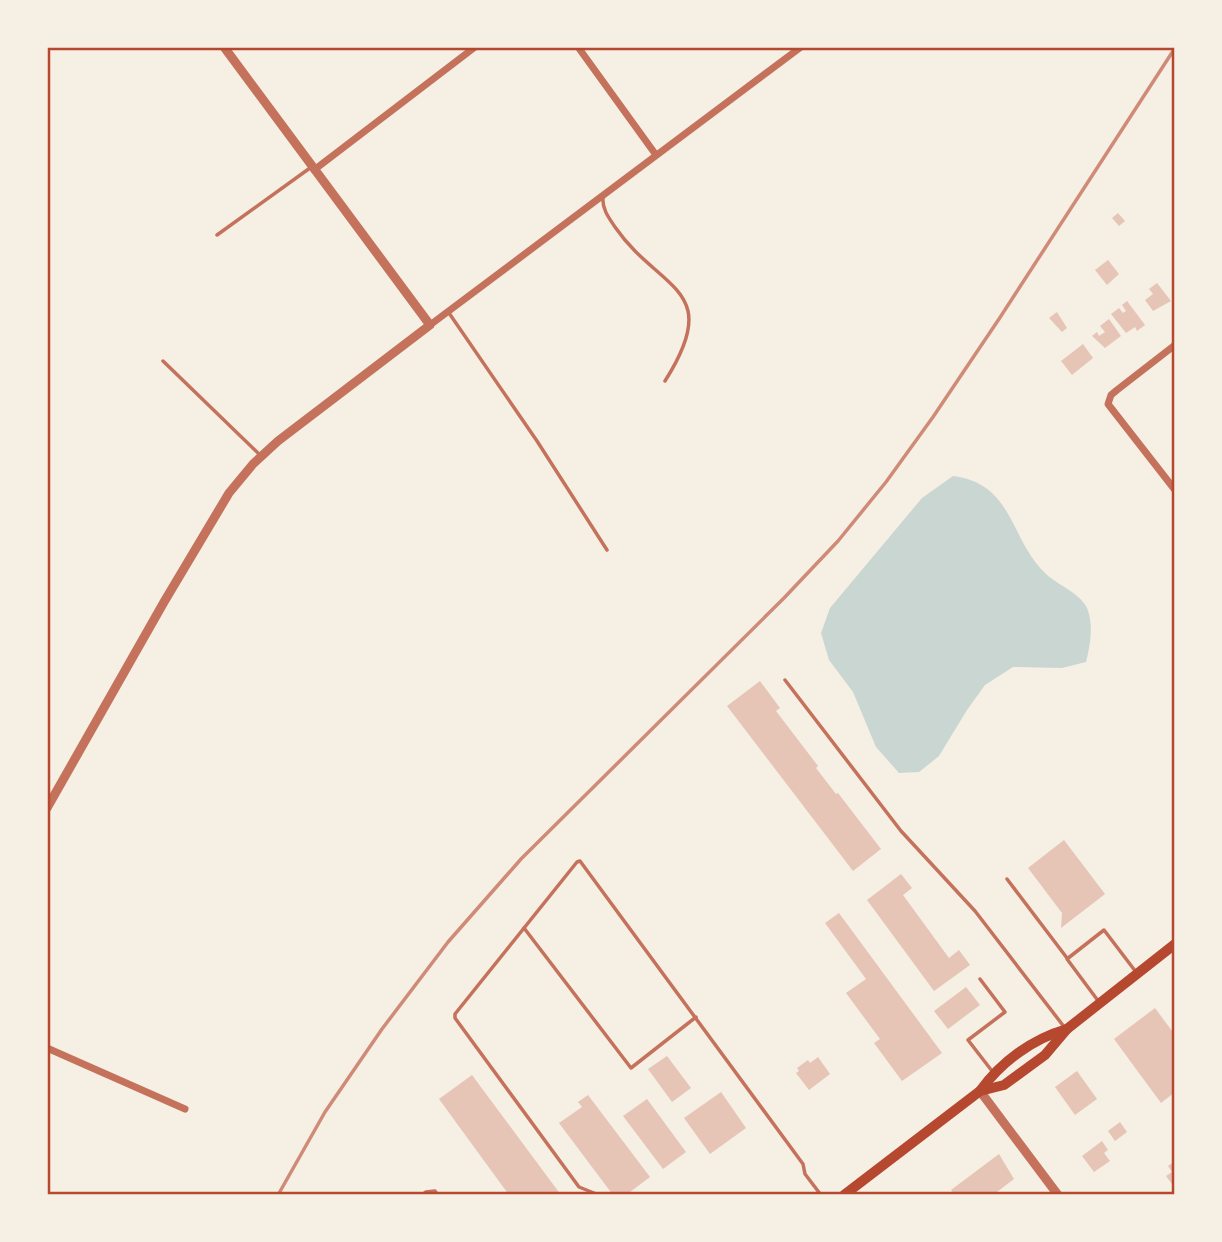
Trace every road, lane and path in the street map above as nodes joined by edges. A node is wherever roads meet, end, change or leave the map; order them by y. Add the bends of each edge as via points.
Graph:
1 (224, 47) edge
2 (475, 47) edge
3 (578, 47) edge
4 (801, 47) edge
5 (656, 155) junction
6 (313, 168) junction
7 (605, 193) junction
8 (217, 235) dead end
9 (448, 312) junction
10 (430, 325) junction
11 (1175, 345) edge
12 (163, 361) dead end
13 (664, 381) dead end
14 (261, 457) junction
15 (1175, 490) edge
16 (607, 550) dead end
17 (785, 680) dead end
18 (47, 808) edge
19 (1007, 878) dead end
20 (524, 928) junction
21 (1175, 944) edge
22 (1067, 958) junction
23 (1137, 974) junction
24 (981, 979) dead end
25 (1100, 1003) junction
26 (695, 1017) junction
27 (1067, 1030) junction
28 (47, 1048) edge
29 (993, 1073) junction
30 (980, 1091) junction
31 (185, 1109) dead end
32 (846, 1194) edge
33 (422, 1195) edge
34 (438, 1195) edge
35 (599, 1195) edge
36 (821, 1195) edge
37 (1058, 1195) edge

1 - 6 street
2 - 6 street
3 - 5 street
4 - 5 street
5 - 7 street
6 - 8 lane
6 - 10 street
7 - 9 street
7 - 13 lane via 604,209 622,238 664,276 687,306 687,339
9 - 10 street
9 - 16 lane
10 - 14 street
11 - 15 street via 1108,400
12 - 14 lane
14 - 18 street via 229,492
17 - 27 lane via 901,831 975,911
19 - 22 lane
20 - 26 lane via 631,1068
20 - 26 lane via 580,861
20 - 35 lane via 455,1018 579,1187
21 - 23 main road
22 - 23 lane via 1104,930
22 - 25 lane
23 - 25 main road
24 - 29 lane via 1005,1012 968,1040
25 - 27 main road
26 - 36 lane
27 - 29 main road via 1040,1038
27 - 30 main road via 1045,1055 1004,1085
28 - 31 street
29 - 30 main road
30 - 32 main road
30 - 37 street
33 - 34 lane via 435,1191

